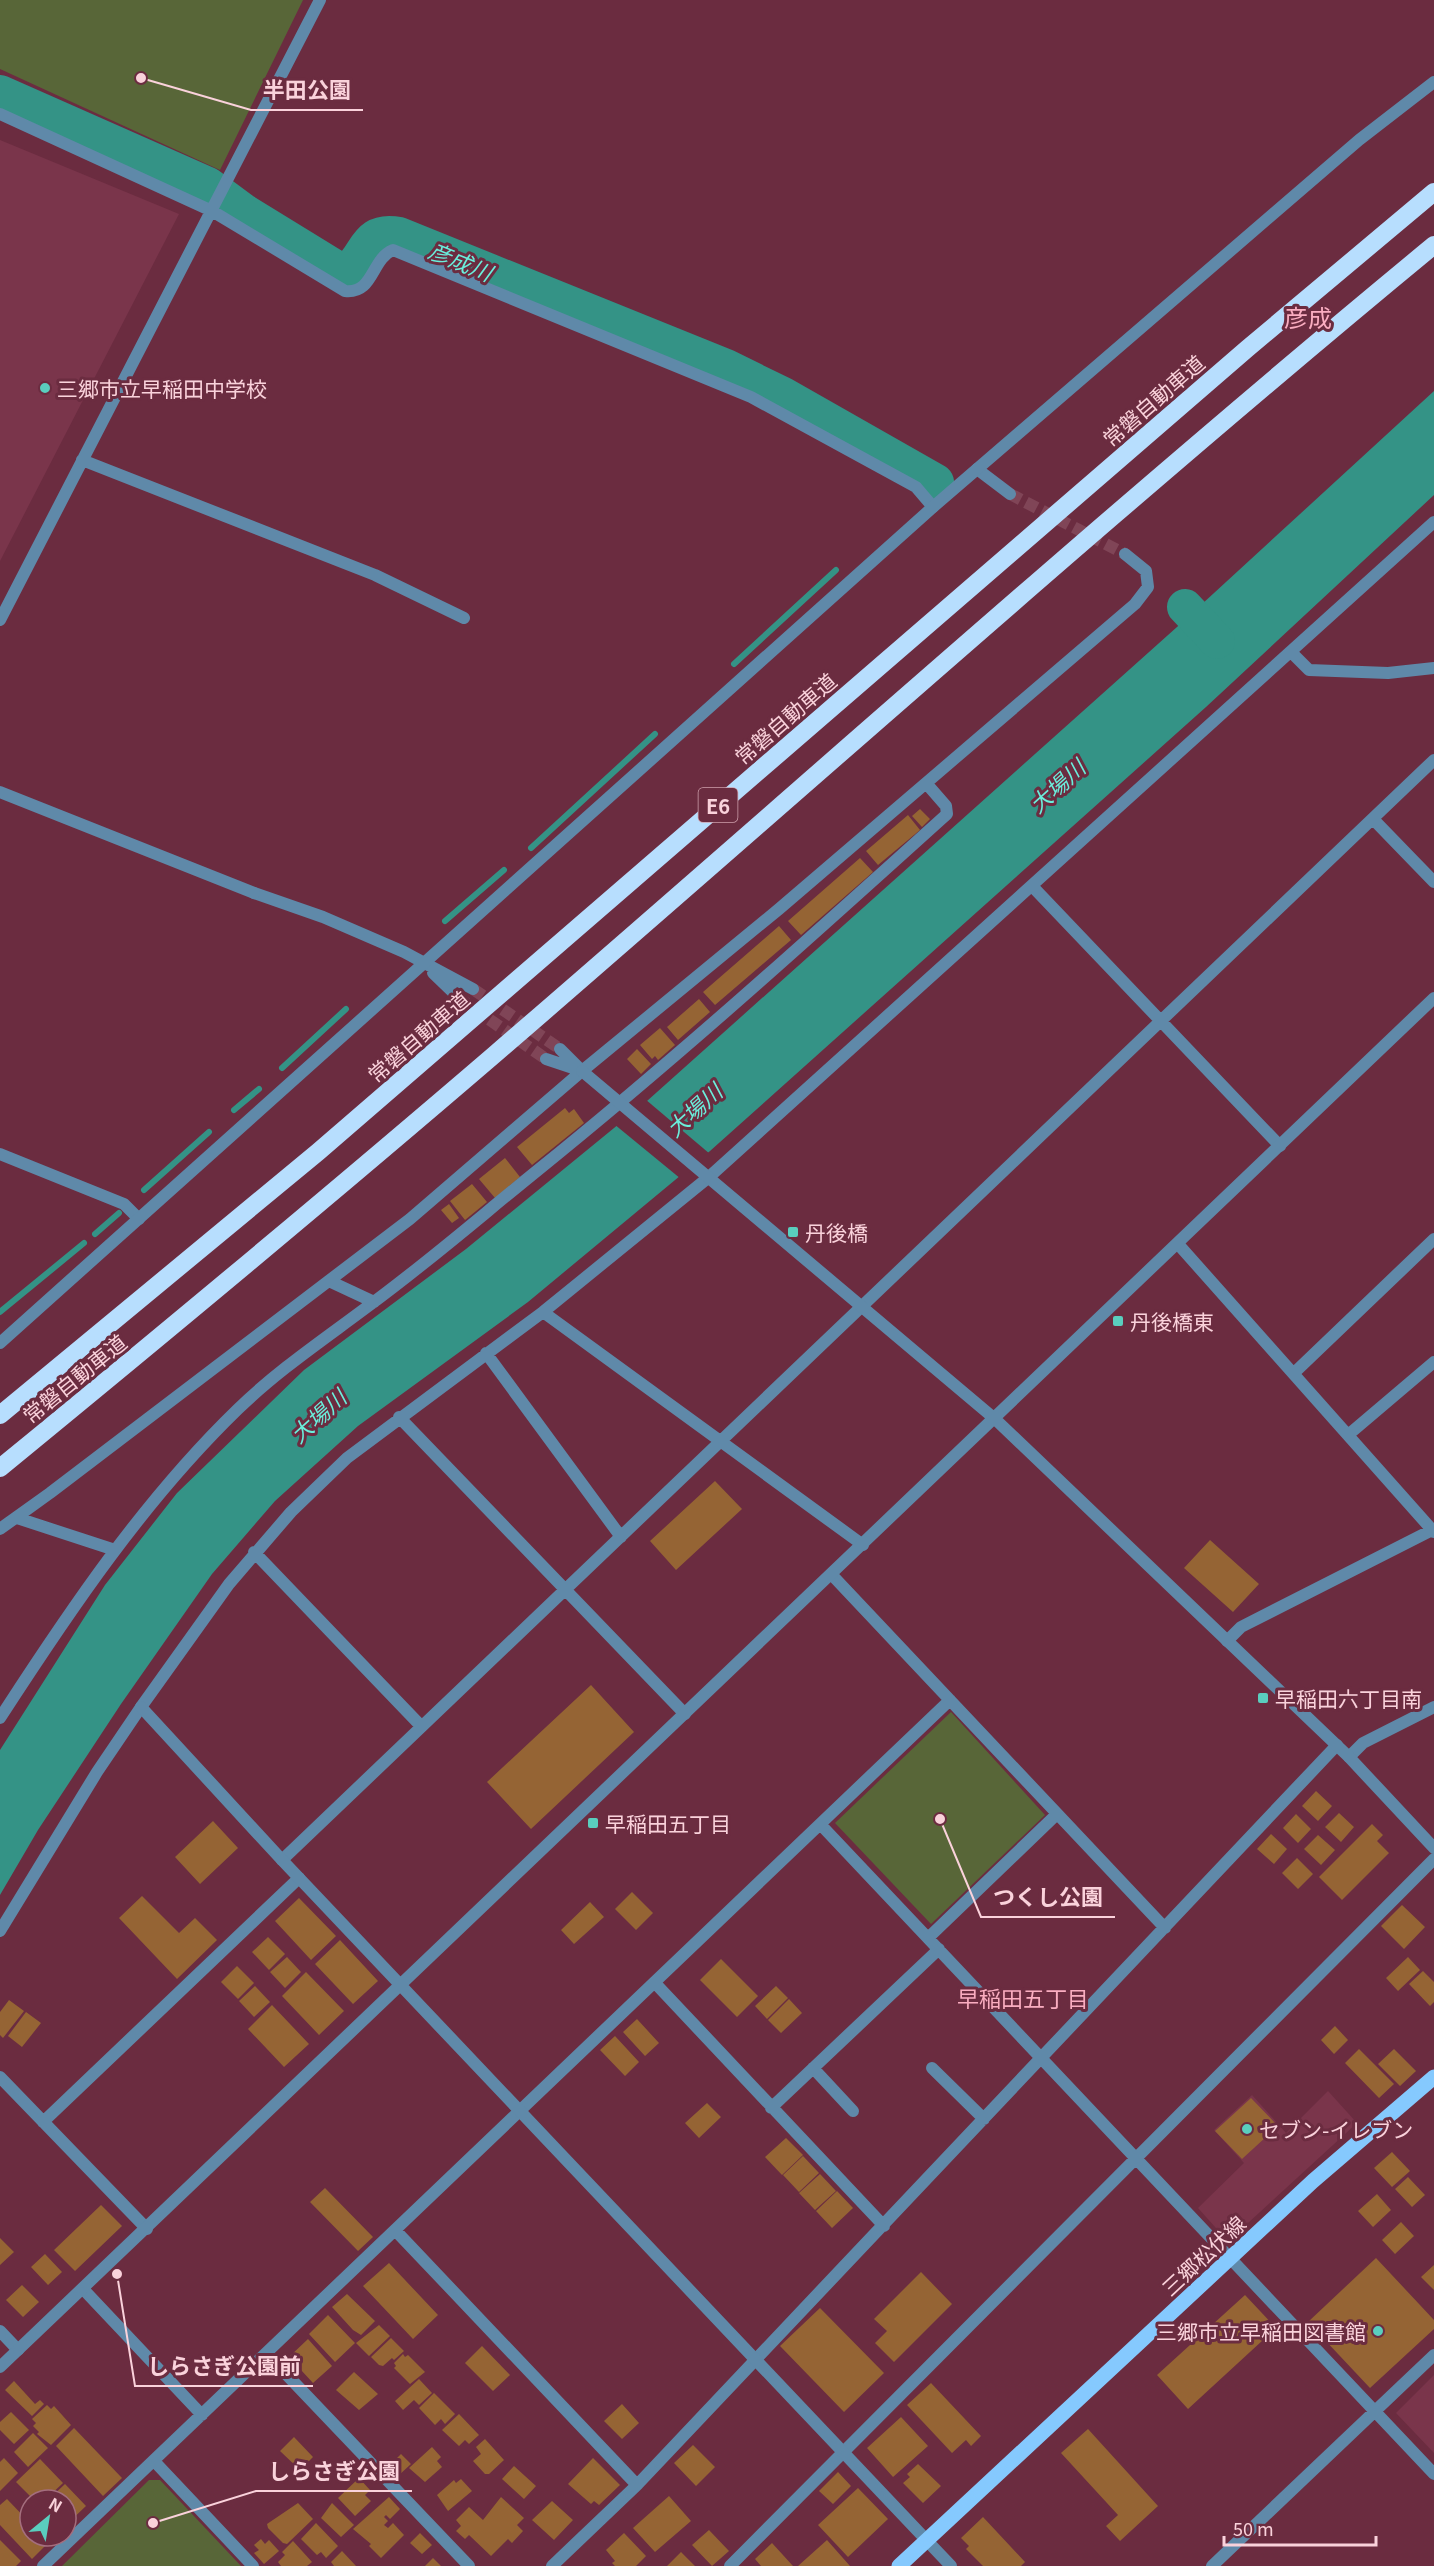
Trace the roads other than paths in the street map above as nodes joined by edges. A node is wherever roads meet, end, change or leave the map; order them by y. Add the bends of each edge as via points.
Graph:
1 (320, 0) edge
2 (1434, 82) edge
3 (0, 114) edge
4 (1434, 192) edge
5 (218, 199) junction
6 (1434, 245) edge
7 (82, 460) junction
8 (977, 469) junction
9 (1010, 494) tunnel mouth
10 (933, 507) junction
11 (1434, 522) edge
12 (1125, 554) tunnel mouth
13 (464, 618) dead end
14 (0, 620) edge
15 (1291, 652) junction
16 (1434, 668) edge
17 (1434, 760) edge
18 (926, 783) junction
19 (0, 792) edge
20 (1373, 819) junction
21 (1434, 882) edge
22 (1032, 886) junction
23 (424, 964) junction
24 (473, 989) tunnel mouth
25 (1434, 998) edge
26 (460, 999) tunnel mouth
27 (1161, 1021) junction
28 (560, 1048) tunnel mouth
29 (546, 1059) tunnel mouth
30 (582, 1071) junction
31 (622, 1105) junction
32 (1280, 1146) junction
33 (0, 1154) edge
34 (706, 1174) junction
35 (139, 1219) junction
36 (1434, 1239) edge
37 (1178, 1244) junction
38 (329, 1281) junction
39 (374, 1302) junction
40 (861, 1306) junction
41 (543, 1312) junction
42 (0, 1343) edge
43 (486, 1353) junction
44 (1434, 1362) edge
45 (1293, 1373) junction
46 (0, 1415) edge
47 (399, 1417) junction
48 (995, 1419) junction
49 (1348, 1436) junction
50 (721, 1441) junction
51 (0, 1468) edge
52 (17, 1518) junction
53 (0, 1529) edge
54 (1433, 1531) edge
55 (621, 1538) junction
56 (863, 1545) junction
57 (115, 1550) junction
58 (254, 1552) junction
59 (832, 1575) junction
60 (565, 1589) junction
61 (1227, 1641) junction
62 (950, 1700) junction
63 (141, 1707) junction
64 (1434, 1707) edge
65 (685, 1714) junction
66 (0, 1718) edge
67 (421, 1726) junction
68 (1337, 1745) junction
69 (1349, 1757) junction
70 (1057, 1814) junction
71 (821, 1824) junction
72 (1434, 1848) edge
73 (1434, 1859) edge
74 (282, 1860) junction
75 (299, 1878) junction
76 (1165, 1928) junction
77 (0, 1931) edge
78 (928, 1938) junction
79 (939, 1949) junction
80 (655, 1983) junction
81 (402, 1985) junction
82 (1042, 2058) junction
83 (813, 2068) junction
84 (933, 2068) dead end
85 (0, 2077) edge
86 (1434, 2077) edge
87 (771, 2108) junction
88 (520, 2110) junction
89 (853, 2110) dead end
90 (984, 2119) junction
91 (43, 2122) junction
92 (1136, 2158) junction
93 (884, 2226) junction
94 (147, 2229) junction
95 (395, 2230) junction
96 (1230, 2258) junction
97 (83, 2289) junction
98 (0, 2331) edge
99 (18, 2350) junction
100 (266, 2353) junction
101 (1434, 2355) edge
102 (755, 2359) junction
103 (0, 2367) edge
104 (1375, 2412) junction
105 (202, 2415) junction
106 (842, 2454) junction
107 (154, 2461) junction
108 (1434, 2474) edge
109 (637, 2485) junction
110 (927, 2540) junction
111 (44, 2566) edge
112 (253, 2566) edge
113 (469, 2566) edge
114 (552, 2566) edge
115 (730, 2566) edge
116 (899, 2566) edge
117 (951, 2566) edge
118 (1212, 2566) edge

1 - 5 street
2 - 8 street via 1359,140
3 - 5 street
4 - 46 highway, 常磐自動車道 / E6 via 318,1152
5 - 7 street
5 - 10 street via 345,291 363,288 393,250 751,397 916,487
6 - 51 highway, 常磐自動車道 / E6 via 953,655 493,1056 183,1319
7 - 13 street via 375,575
7 - 14 street
8 - 9 street
8 - 10 street
10 - 23 street
11 - 15 street
12 - 18 street via 1146,571 1148,587 1135,603
15 - 16 street via 1309,670 1388,673
15 - 22 street
17 - 20 street
18 - 30 street
18 - 31 street via 946,806 947,814
19 - 23 street via 323,917
20 - 21 street
20 - 27 street
22 - 27 street
22 - 34 street
23 - 24 street
23 - 26 street
23 - 35 street
25 - 32 street
27 - 32 street
27 - 40 street
28 - 30 street
29 - 30 street
30 - 31 street
30 - 38 street via 410,1219
31 - 34 street
31 - 39 street
32 - 37 street
33 - 35 street via 124,1204
34 - 40 street
34 - 41 street
35 - 42 street
36 - 45 street
37 - 45 street
37 - 48 street
38 - 39 street
38 - 52 street
39 - 57 street via 318,1341 238,1409
40 - 48 street
40 - 50 street
41 - 43 street
41 - 50 street
43 - 47 street
43 - 55 street
44 - 49 street
45 - 49 street
47 - 58 street via 347,1458
47 - 60 street
48 - 56 street
48 - 61 street
49 - 54 street
50 - 55 street
50 - 56 street
52 - 53 street
52 - 57 street
54 - 61 street via 1241,1627
55 - 60 street
56 - 59 street
57 - 66 street
58 - 63 street
58 - 67 street
59 - 62 street
59 - 65 street
60 - 65 street
60 - 67 street
61 - 68 street
62 - 70 street
62 - 71 street
63 - 74 street
63 - 77 street
64 - 69 street via 1363,1743
65 - 81 street
67 - 74 street
68 - 69 street
68 - 76 street
69 - 72 street
70 - 76 street
70 - 78 street
71 - 78 street
71 - 80 street
73 - 92 street
74 - 75 street
75 - 81 street
75 - 91 street
76 - 82 street
78 - 79 street
79 - 82 street
79 - 83 street
80 - 87 street
80 - 88 street
81 - 88 street
81 - 94 street
82 - 90 street
82 - 92 street
83 - 87 street
83 - 89 street
84 - 90 street
85 - 91 street
86 - 96 main road, 三郷松伏線 via 1321,2173
87 - 93 street
88 - 95 street
88 - 102 street
90 - 93 street
91 - 94 street
92 - 96 street
92 - 106 street
93 - 102 street
94 - 97 street
95 - 100 street
95 - 109 street
96 - 104 street
96 - 110 main road, 三郷松伏線
97 - 99 street
97 - 105 street
98 - 99 street
99 - 103 street
100 - 105 street
100 - 113 street
101 - 104 street
102 - 106 street
102 - 109 street
104 - 108 street
104 - 118 street
105 - 107 street
106 - 110 street
106 - 115 street
107 - 111 street
107 - 112 street
109 - 114 street
110 - 116 main road, 三郷松伏線
110 - 117 street

